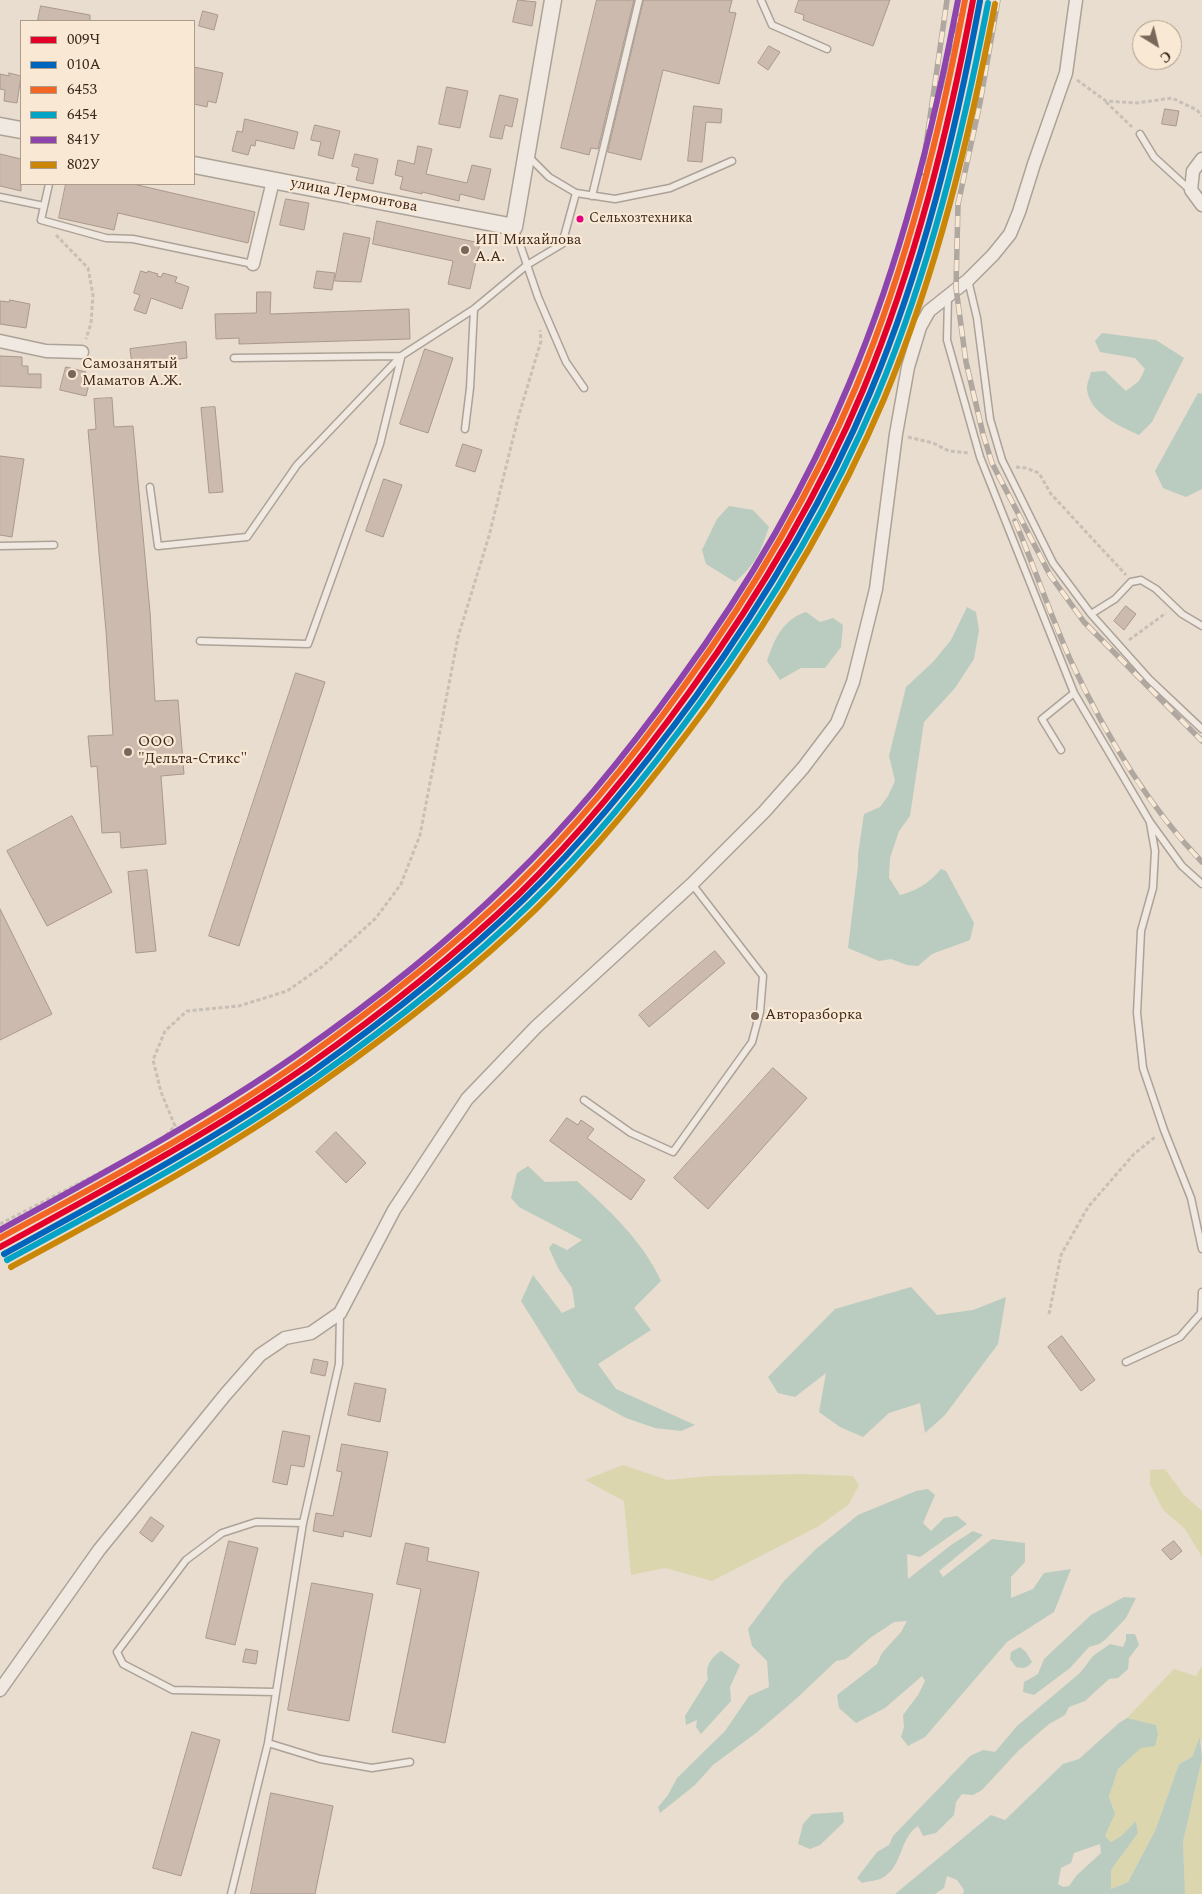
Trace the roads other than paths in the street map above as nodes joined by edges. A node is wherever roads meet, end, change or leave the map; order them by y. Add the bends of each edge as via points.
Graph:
1 (553, 0) edge
2 (639, 0) edge
3 (761, 0) edge
4 (1076, 0) edge
5 (826, 49) dead end
6 (0, 126) edge
7 (20, 130) edge
8 (1140, 134) road end
9 (526, 154) junction
10 (1202, 160) edge
11 (732, 161) dead end
12 (195, 165) edge
13 (273, 181) junction
14 (48, 185) edge
15 (1191, 190) junction
16 (576, 194) junction
17 (592, 196) junction
18 (0, 197) edge
19 (1202, 205) edge
20 (44, 206) junction
21 (514, 227) junction
22 (253, 264) joint
23 (527, 265) junction
24 (968, 280) junction
25 (948, 295) junction
26 (474, 309) junction
27 (0, 340) edge
28 (82, 352) road end
29 (402, 356) junction
30 (234, 358) dead end
31 (584, 388) dead end
32 (465, 429) dead end
33 (150, 487) dead end
34 (54, 545) dead end
35 (0, 546) edge
36 (1091, 614) junction
37 (1202, 626) edge
38 (200, 641) dead end
39 (1074, 693) junction
40 (1202, 729) edge
41 (1061, 750) dead end
42 (1150, 822) junction
43 (692, 884) junction
44 (1202, 884) edge
45 (584, 1100) dead end
46 (1202, 1249) edge
47 (1202, 1292) edge
48 (340, 1314) junction
49 (1126, 1362) dead end
50 (303, 1522) junction
51 (0, 1690) edge
52 (275, 1692) junction
53 (268, 1743) junction
54 (410, 1762) dead end
55 (231, 1894) edge

1 - 9 street
2 - 17 lane
3 - 5 lane via 772,25
4 - 24 street via 1066,72 1019,212 1010,234
6 - 7 street
8 - 15 lane via 1154,157
9 - 16 lane via 549,177
9 - 21 street
10 - 15 street via 1193,171
11 - 17 lane via 670,188 615,199
12 - 13 street, улица Лермонтова
13 - 21 street, улица Лермонтова
13 - 22 street
14 - 20 lane
15 - 19 street
16 - 17 lane
16 - 23 lane via 562,244
18 - 20 lane
20 - 22 lane via 41,220 106,238 133,239
21 - 23 lane
23 - 26 lane
23 - 31 lane via 566,362
24 - 25 street
24 - 36 lane via 990,419 1002,460 1053,563
25 - 39 lane via 947,340 980,457
25 - 43 street via 929,311 920,327 908,367 876,589 853,682 837,723 764,812
26 - 29 lane
26 - 32 lane
27 - 28 street via 46,351
29 - 30 lane
29 - 33 lane via 297,465 247,537 158,546
29 - 38 lane via 380,444 308,644
34 - 35 lane
36 - 37 lane via 1115,599 1131,582 1140,580
36 - 40 lane via 1149,679
39 - 41 lane via 1042,719
39 - 42 lane
42 - 44 lane via 1182,866
42 - 46 lane via 1155,851 1153,888 1141,931 1136,1013 1143,1068 1191,1198
43 - 45 lane via 763,976 760,1012 752,1042 673,1152 631,1133
43 - 48 street via 536,1027 467,1099 394,1210
47 - 49 lane via 1201,1313 1180,1337
48 - 50 lane via 339,1364
48 - 51 street via 311,1333 285,1338 260,1355 99,1550
50 - 52 lane
50 - 52 lane via 256,1522 222,1532 186,1560 117,1652 122,1664 173,1690
52 - 53 lane
53 - 54 lane via 320,1759 372,1768
53 - 55 lane

